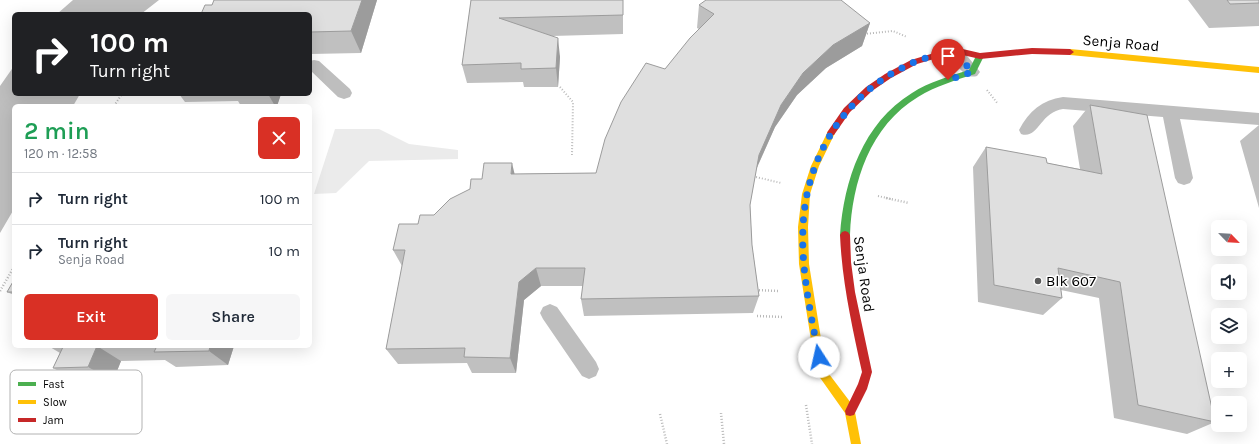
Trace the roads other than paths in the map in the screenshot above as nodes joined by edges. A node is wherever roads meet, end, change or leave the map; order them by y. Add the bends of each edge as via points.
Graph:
1 (954, 50) junction
2 (980, 56) junction
3 (314, 65) dead end
4 (1259, 70) edge
5 (972, 72) junction
6 (344, 92) dead end
7 (1170, 111) junction
8 (1259, 119) edge
9 (1027, 130) dead end
10 (1184, 178) dead end
11 (550, 313) dead end
12 (589, 369) dead end
13 (850, 411) junction
14 (856, 444) edge

1 - 2 street, Senja Road
1 - 5 lane
1 - 13 street, Senja Road via 901,68 869,89 847,110 821,152 806,194 802,227 804,264 821,372
2 - 4 street, Senja Road via 1032,50 1072,52
2 - 5 street
3 - 6 lane
5 - 13 street, Senja Road via 930,88 903,105 874,137 853,175 845,215 845,255 867,373
7 - 8 lane
7 - 9 lane via 1056,104 1032,120
7 - 10 lane
11 - 12 lane
13 - 14 street, Senja Road

